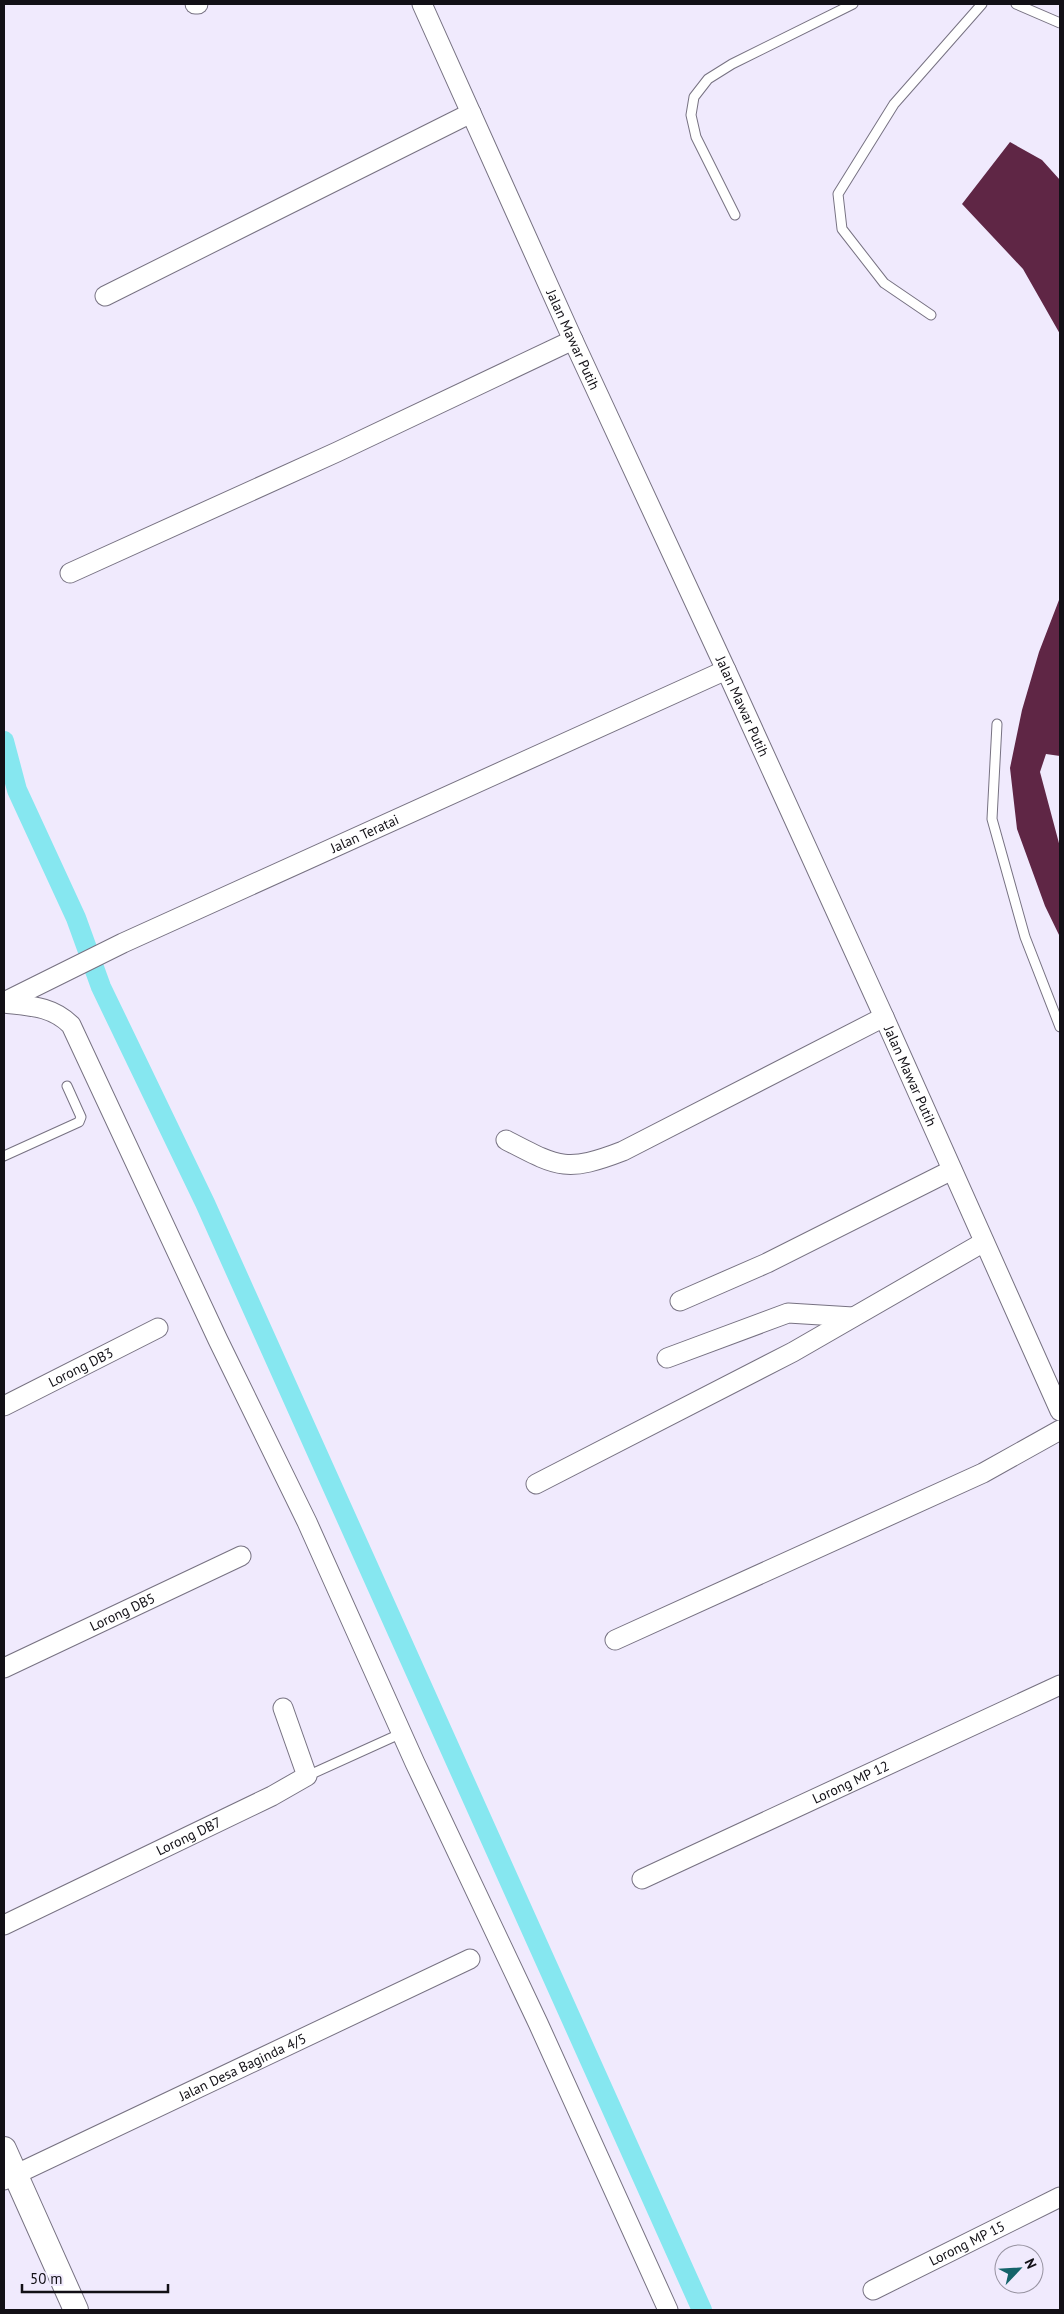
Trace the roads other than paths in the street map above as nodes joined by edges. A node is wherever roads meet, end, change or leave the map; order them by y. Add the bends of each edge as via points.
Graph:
1 (422, 4) edge
2 (853, 4) edge
3 (982, 4) edge
4 (1016, 4) edge
5 (1060, 23) edge
6 (471, 113) junction
7 (735, 215) dead end
8 (105, 296) dead end
9 (931, 315) dead end
10 (573, 340) junction
11 (70, 573) dead end
12 (726, 670) junction
13 (997, 724) dead end
14 (4, 1003) edge
15 (884, 1017) junction
16 (1060, 1026) edge
17 (66, 1086) dead end
18 (506, 1140) dead end
19 (4, 1156) edge
20 (952, 1170) junction
21 (984, 1242) junction
22 (680, 1301) dead end
23 (853, 1317) junction
24 (158, 1328) dead end
25 (667, 1358) dead end
26 (4, 1406) edge
27 (1060, 1411) edge
28 (1060, 1430) edge
29 (536, 1484) dead end
30 (242, 1556) dead end
31 (615, 1640) dead end
32 (4, 1668) edge
33 (1060, 1685) edge
34 (283, 1708) dead end
35 (402, 1733) junction
36 (308, 1776) junction
37 (642, 1879) dead end
38 (4, 1925) edge
39 (470, 1959) dead end
40 (4, 2149) edge
41 (9, 2177) edge
42 (1060, 2197) edge
43 (873, 2290) dead end
44 (76, 2310) edge
45 (668, 2310) edge

1 - 6 street, Jalan Mawar Putih
2 - 7 lane via 732,64 708,79 694,97 691,115 696,137
3 - 9 lane via 894,104 838,194 842,229 884,283
4 - 5 lane
6 - 8 street
6 - 10 street, Jalan Mawar Putih
10 - 11 street
10 - 12 street, Jalan Mawar Putih
12 - 14 street, Jalan Teratai via 123,942
12 - 15 street, Jalan Mawar Putih
13 - 16 lane via 992,819 1025,937
14 - 35 street via 60,1014 71,1025
15 - 18 street via 623,1152 602,1159 579,1165 562,1165 544,1160
15 - 20 street, Jalan Mawar Putih
17 - 19 lane via 80,1117 79,1122
20 - 21 street, Jalan Mawar Putih
20 - 22 street via 767,1263
21 - 23 street
21 - 27 street, Jalan Mawar Putih
23 - 25 street via 788,1313
23 - 29 street via 793,1352
24 - 26 street, Lorong DB3
28 - 31 street via 983,1473
30 - 32 street, Lorong DB5
33 - 37 street, Lorong MP 12
34 - 36 street
35 - 36 lane
35 - 45 street
36 - 38 street, Lorong DB7
39 - 41 street, Jalan Desa Baginda 4/5
40 - 41 street
41 - 44 street
42 - 43 street, Lorong MP 15

